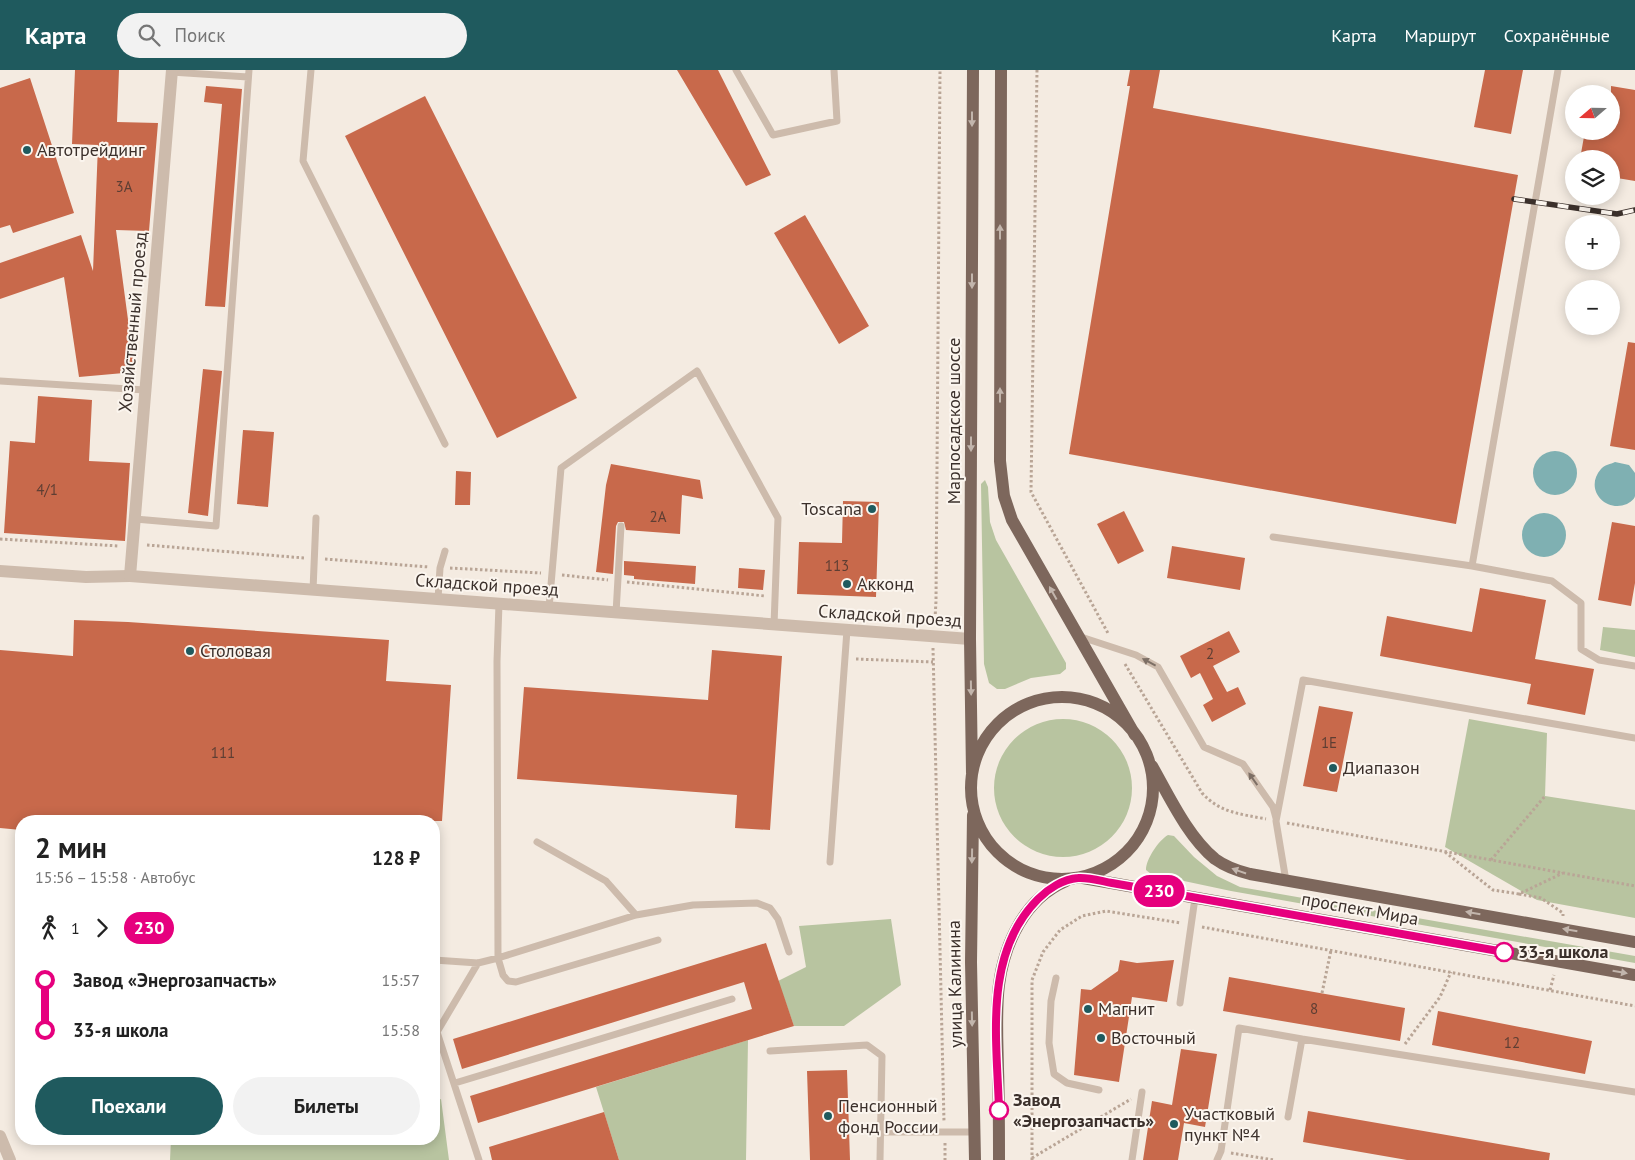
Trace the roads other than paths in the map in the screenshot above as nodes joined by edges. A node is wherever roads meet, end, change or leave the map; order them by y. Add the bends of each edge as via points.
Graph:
1 (311, 70) edge
2 (736, 70) edge
3 (834, 70) edge
4 (973, 70) edge
5 (1001, 70) edge
6 (1558, 70) edge
7 (172, 71) edge
8 (249, 74) edge
9 (0, 381) edge
10 (145, 390) junction
11 (445, 444) dead end
12 (316, 518) dead end
13 (134, 520) junction
14 (621, 526) dead end
15 (1272, 537) dead end
16 (445, 550) dead end
17 (1472, 566) junction
18 (0, 571) edge
19 (130, 576) junction
20 (313, 590) junction
21 (438, 599) junction
22 (499, 604) junction
23 (550, 608) junction
24 (616, 613) junction
25 (774, 625) junction
26 (846, 630) junction
27 (1076, 635) junction
28 (970, 640) junction
29 (1635, 666) edge
30 (1135, 735) junction
31 (1635, 738) edge
32 (1147, 758) junction
33 (972, 773) junction
34 (973, 807) junction
35 (1276, 821) junction
36 (537, 842) dead end
37 (830, 862) dead end
38 (1075, 878) junction
39 (1286, 880) junction
40 (1195, 898) junction
41 (636, 915) junction
42 (658, 940) dead end
43 (1635, 942) edge
44 (789, 952) dead end
45 (498, 958) junction
46 (440, 960) edge
47 (478, 963) junction
48 (1635, 975) edge
49 (1056, 978) dead end
50 (732, 999) dead end
51 (1180, 1003) dead end
52 (440, 1025) edge
53 (1302, 1040) junction
54 (440, 1043) edge
55 (770, 1051) dead end
56 (455, 1084) junction
57 (1099, 1090) dead end
58 (1142, 1092) road end
59 (1635, 1092) edge
60 (1288, 1117) dead end
61 (880, 1132) junction
62 (975, 1132) junction
63 (0, 1136) edge
64 (10, 1160) edge
65 (479, 1160) edge
66 (880, 1160) edge
67 (975, 1160) edge
68 (999, 1160) edge
69 (1132, 1160) edge
70 (1217, 1160) edge

1 - 11 lane via 303,161
2 - 3 lane via 773,135 837,121
4 -> 28 main road, Марпосадское шоссе
27 -> 5 main road via 1012,520 1004,496 1000,461
6 - 17 lane
7 - 8 lane
7 - 10 street, Хозяйственный проезд
8 - 13 lane via 216,526
9 - 10 lane
10 - 13 street, Хозяйственный проезд
12 - 20 lane
13 - 19 street, Хозяйственный проезд
14 - 24 lane
15 - 17 lane
16 - 21 lane
17 - 29 lane via 1552,581 1581,603 1581,649 1598,660
18 - 19 street, Складской проезд via 86,577
19 - 20 street, Складской проезд
20 - 21 street, Складской проезд
21 - 22 street, Складской проезд
22 - 23 street, Складской проезд
22 - 45 lane
23 - 24 street, Складской проезд
23 - 25 lane via 561,468 697,371 778,518
24 - 25 street, Складской проезд
25 - 26 street, Складской проезд
26 - 28 street, Складской проезд
26 - 37 lane
27 - 30 main road
35 -> 27 lane via 1273,807 1243,764 1204,747 1158,667 1136,655
28 -> 33 main road, Марпосадское шоссе
30 - 32 main road
30 - 33 main road via 1119,718 1099,706 1064,697 1041,700 1019,708 999,722 979,750
31 - 35 lane via 1303,680
32 - 38 main road via 1152,796 1141,833 1115,862
39 -> 32 main road, проспект Мира via 1235,870 1216,859 1196,838
33 - 34 main road, улица Калинина
34 - 38 main road via 986,837 1006,860 1042,878
34 -> 62 main road, улица Калинина via 971,962
35 - 39 lane
36 - 41 lane via 606,881
38 - 40 main road, проспект Мира
38 - 68 main road via 1058,884 1041,896 1024,916 1005,954 997,1016
43 -> 39 main road, проспект Мира
40 -> 48 main road, проспект Мира
40 - 51 lane
41 - 44 lane via 693,905 757,902 770,908 778,919
41 - 45 lane
42 - 45 lane via 516,982 508,981 503,975
45 - 47 lane
46 - 47 lane
47 - 52 lane
49 - 57 lane via 1051,1001 1049,1043 1054,1074 1067,1084
50 - 56 lane
53 - 59 lane
53 - 60 lane
53 - 70 lane via 1240,1028
54 - 56 lane
55 - 61 lane via 867,1046 882,1056
56 - 65 lane
58 - 69 lane
61 - 62 lane
61 - 66 lane
62 - 67 main road, улица Калинина
63 - 64 street

